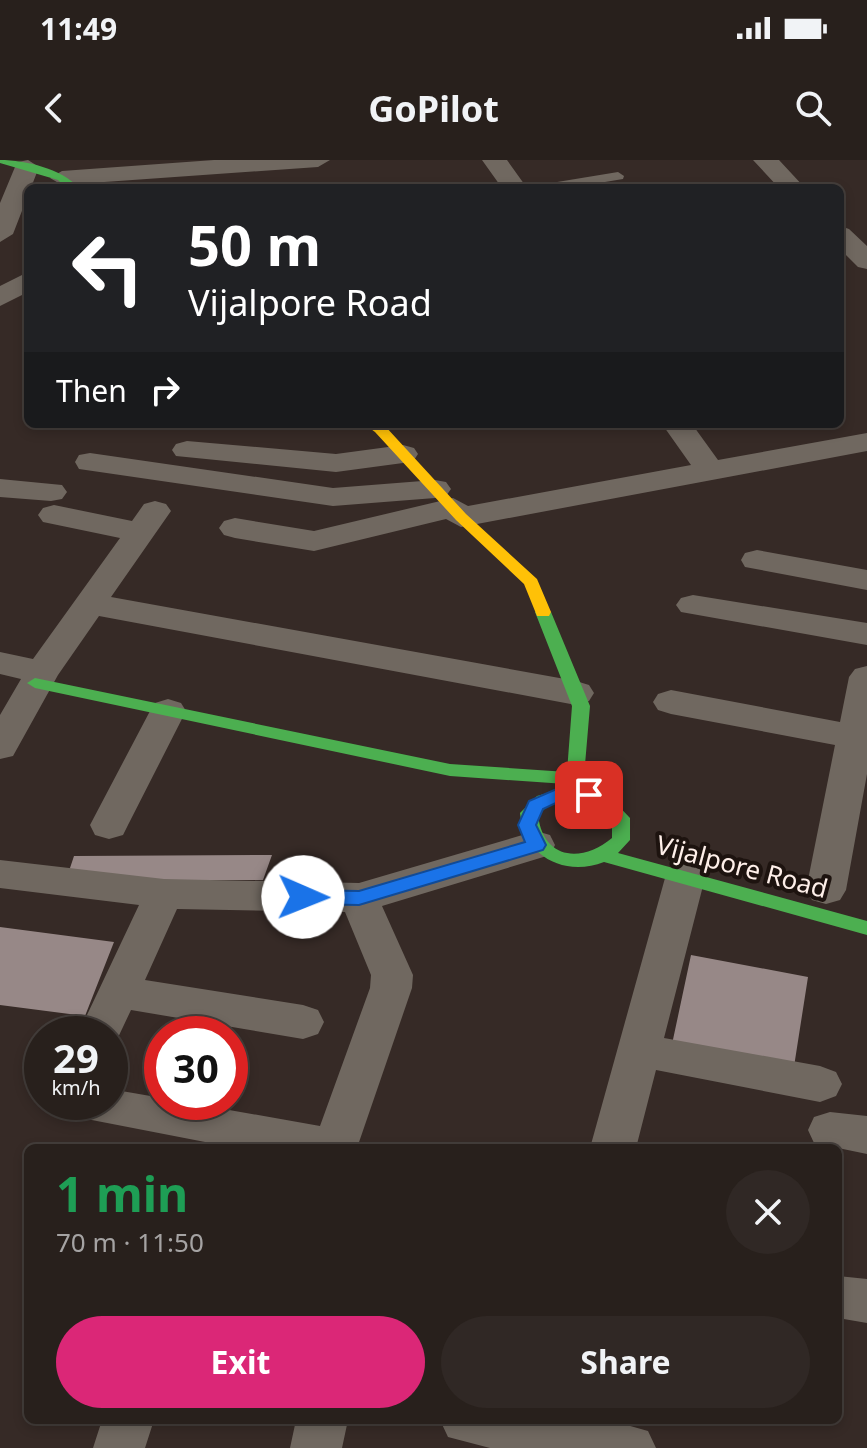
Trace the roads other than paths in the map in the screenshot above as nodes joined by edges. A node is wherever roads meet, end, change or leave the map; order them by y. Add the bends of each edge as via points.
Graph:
1 (318, 160) edge
2 (494, 160) edge
3 (765, 160) edge
4 (15, 164) edge
5 (79, 176) edge
6 (618, 176) dead end
7 (512, 184) edge
8 (569, 184) edge
9 (786, 184) edge
10 (0, 234) edge
11 (844, 238) edge
12 (867, 261) edge
13 (24, 266) edge
14 (0, 267) edge
15 (24, 283) edge
16 (0, 298) edge
17 (375, 428) edge
18 (680, 428) edge
19 (867, 442) edge
20 (187, 450) dead end
21 (403, 454) junction
22 (90, 462) dead end
23 (709, 469) junction
24 (0, 488) edge
25 (449, 505) junction
26 (235, 528) dead end
27 (757, 560) dead end
28 (867, 580) edge
29 (90, 604) junction
30 (693, 605) dead end
31 (867, 634) edge
32 (0, 663) edge
33 (38, 677) junction
34 (867, 677) edge
35 (576, 693) junction
36 (671, 702) dead end
37 (168, 711) junction
38 (0, 747) edge
39 (857, 762) edge
40 (575, 786) junction
41 (109, 825) dead end
42 (536, 845) junction
43 (603, 855) junction
44 (0, 874) edge
45 (685, 878) junction
46 (825, 890) dead end
47 (164, 894) junction
48 (359, 898) junction
49 (867, 928) edge
50 (118, 992) junction
51 (107, 1016) edge
52 (303, 1022) dead end
53 (639, 1050) junction
54 (820, 1084) dead end
55 (128, 1110) edge
56 (317, 1144) edge
57 (335, 1144) edge
58 (614, 1144) edge
59 (842, 1298) edge
60 (867, 1301) edge
61 (127, 1424) edge
62 (321, 1424) edge
63 (513, 1424) edge
64 (536, 1426) edge
65 (119, 1448) edge
66 (316, 1448) edge
67 (630, 1448) edge

1 - 5 street
2 - 7 street
3 - 9 street
4 - 5 main road
4 - 10 street
6 - 8 lane
11 - 12 street
13 - 14 street
15 - 16 street
17 - 21 main road
18 - 23 street
19 - 23 street
20 - 21 street via 336,463
21 - 25 main road
22 - 25 street via 318,495
23 - 25 street
24 - 29 street via 148,522
25 - 26 street via 314,541
25 - 35 main road via 531,582
27 - 28 street
29 - 33 street
29 - 35 street
30 - 31 street
32 - 33 street
33 - 37 main road
33 - 38 street
34 - 39 street
35 - 40 main road via 581,706
36 - 39 street
37 - 40 main road via 450,770
37 - 41 street
39 - 46 street
40 - 42 main road via 546,798 529,814 529,836
40 - 43 main road, Vijalpore Road via 603,800 621,818 628,841
42 - 43 main road, Vijalpore Road via 575,861
42 - 48 street
43 - 45 main road, Vijalpore Road
44 - 47 street
45 - 49 main road, Vijalpore Road
45 - 53 street
47 - 48 street
47 - 50 street
48 - 57 street via 392,975 391,988
50 - 51 street
50 - 52 street
53 - 54 street
53 - 58 street
55 - 56 street
59 - 60 street
61 - 65 street
62 - 66 street
63 - 64 street
64 - 67 street

